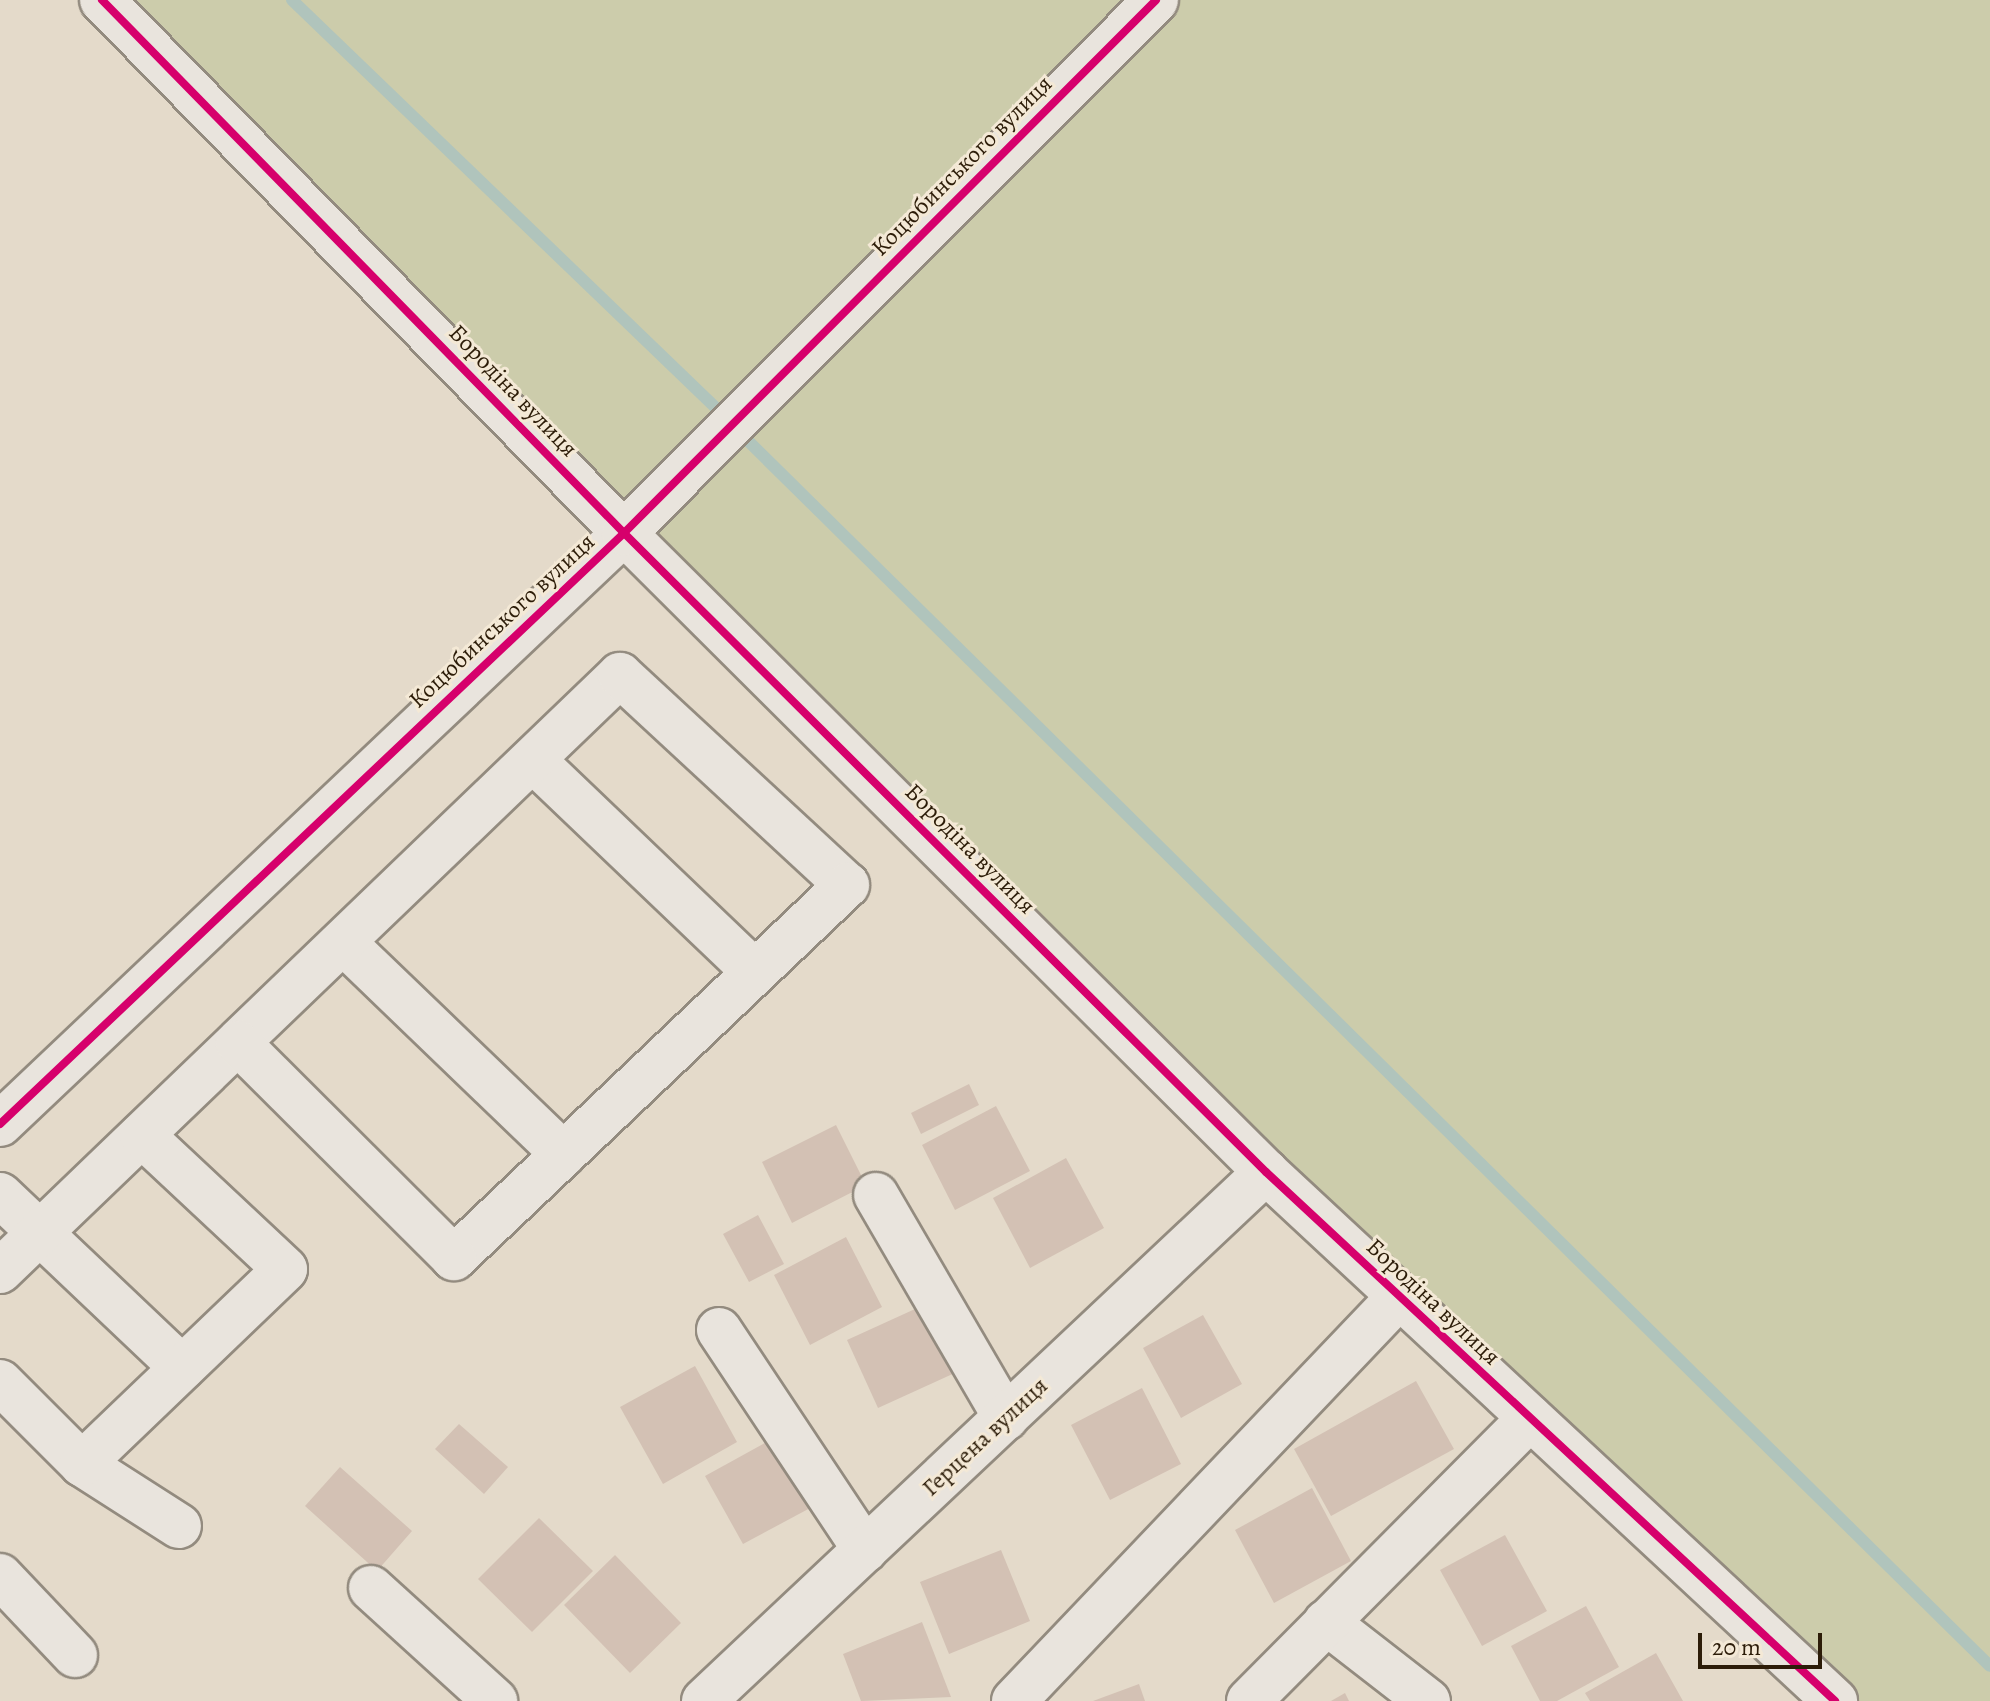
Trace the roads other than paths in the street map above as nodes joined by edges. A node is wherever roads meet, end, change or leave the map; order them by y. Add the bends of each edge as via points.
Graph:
1 (102, 0) edge
2 (1156, 0) edge
3 (624, 533) junction
4 (533, 760) junction
5 (343, 942) junction
6 (755, 972) junction
7 (238, 1043) junction
8 (0, 1124) edge
9 (142, 1135) junction
10 (563, 1154) junction
11 (1266, 1172) junction
12 (0, 1195) edge
13 (876, 1195) dead end
14 (41, 1232) junction
15 (0, 1271) edge
16 (1397, 1299) junction
17 (719, 1330) dead end
18 (182, 1368) junction
19 (0, 1382) edge
20 (1006, 1418) junction
21 (1530, 1418) junction
22 (82, 1464) junction
23 (179, 1526) dead end
24 (865, 1550) junction
25 (0, 1576) edge
26 (371, 1588) dead end
27 (1326, 1622) junction
28 (75, 1655) dead end
29 (495, 1701) edge
30 (704, 1701) edge
31 (1014, 1701) edge
32 (1249, 1701) edge
33 (1428, 1701) edge
34 (1835, 1701) edge

1 - 3 street, Бородіна вулиця
2 - 3 street, Коцюбинського вулиця
3 - 8 street, Коцюбинського вулиця
3 - 11 street, Бородіна вулиця
4 - 5 street
4 - 6 street
4 - 6 street via 620,675 847,885
5 - 7 street
5 - 10 street
6 - 10 street
7 - 9 street
7 - 10 street via 454,1258
9 - 14 street
9 - 18 street via 285,1269
11 - 16 street, Бородіна вулиця
11 - 20 street, Герцена вулиця
12 - 14 street
13 - 20 street
14 - 15 street
14 - 18 street
16 - 21 street, Бородіна вулиця
16 - 31 street
17 - 24 street
18 - 22 street
19 - 22 street
20 - 24 street, Герцена вулиця
21 - 27 street
21 - 34 street, Бородіна вулиця
22 - 23 street
24 - 30 street, Герцена вулиця
25 - 28 street
26 - 29 street
27 - 32 street
27 - 33 street

